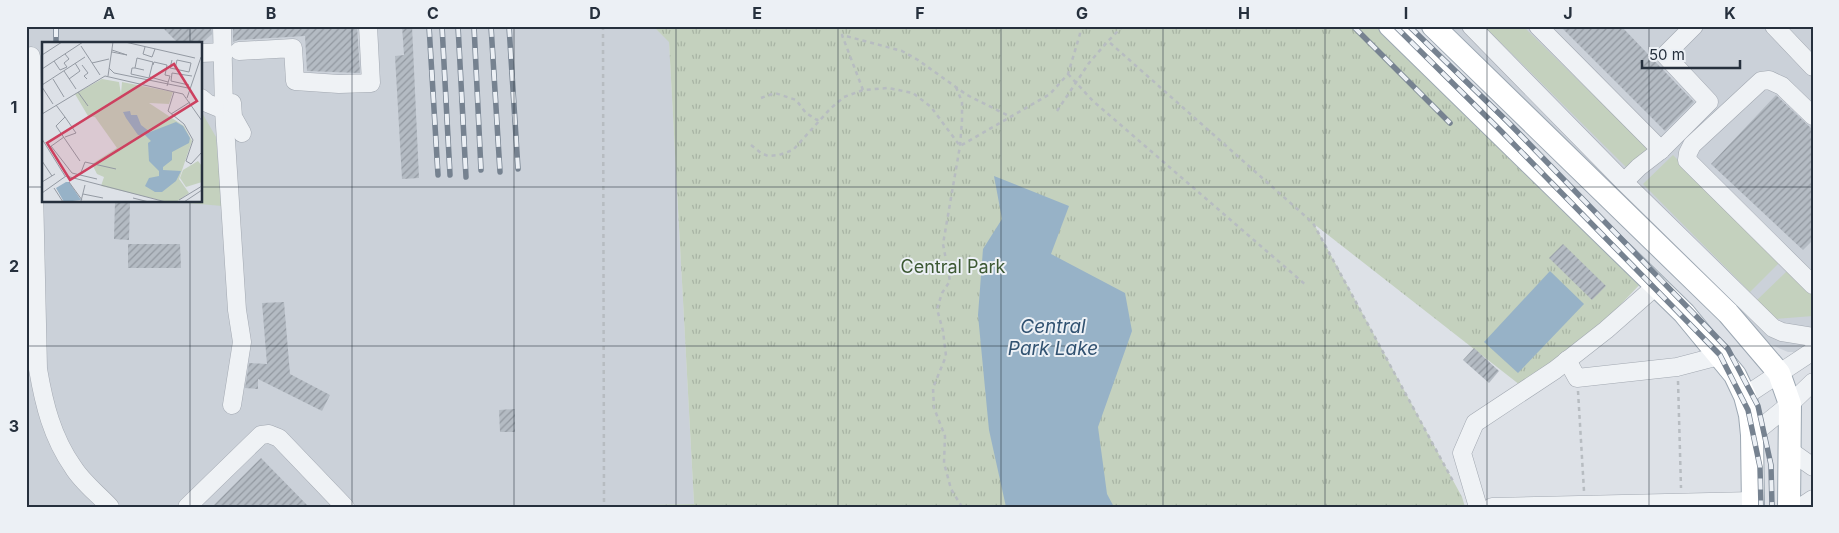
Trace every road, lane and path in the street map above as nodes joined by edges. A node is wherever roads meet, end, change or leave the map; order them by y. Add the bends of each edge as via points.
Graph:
1 (222, 26) edge
2 (226, 26) edge
3 (368, 26) edge
4 (604, 26) edge
5 (1080, 26) edge
6 (1123, 26) edge
7 (1390, 26) edge
8 (1433, 26) edge
9 (1471, 26) edge
10 (1538, 26) edge
11 (1694, 26) edge
12 (1774, 26) edge
13 (1108, 42) junction
14 (202, 52) edge
15 (229, 52) junction
16 (34, 56) edge
17 (1811, 61) edge
18 (1068, 74) junction
19 (1076, 83) junction
20 (956, 87) junction
21 (863, 90) junction
22 (761, 98) dead end
23 (202, 99) edge
24 (224, 110) junction
25 (1057, 111) dead end
26 (1813, 116) edge
27 (1011, 117) junction
28 (820, 119) junction
29 (242, 133) dead end
30 (751, 145) dead end
31 (960, 146) junction
32 (1662, 150) junction
33 (1570, 160) junction
34 (1549, 182) junction
35 (1624, 182) junction
36 (1813, 285) edge
37 (1308, 286) dead end
38 (1656, 286) junction
39 (1813, 338) edge
40 (1813, 351) edge
41 (1719, 356) junction
42 (1567, 360) junction
43 (1677, 367) junction
44 (1779, 372) junction
45 (1577, 378) junction
46 (1813, 382) edge
47 (1745, 396) junction
48 (1790, 404) junction
49 (232, 405) dead end
50 (1752, 435) junction
51 (1789, 450) junction
52 (1813, 467) edge
53 (1457, 488) dead end
54 (1813, 499) edge
55 (1681, 502) junction
56 (1753, 504) edge
57 (1585, 505) junction
58 (110, 507) edge
59 (186, 507) edge
60 (346, 507) edge
61 (604, 507) edge
62 (962, 507) edge
63 (1478, 507) edge
64 (1492, 507) edge
65 (1789, 507) edge
66 (1801, 507) edge

1 - 15 street
2 - 29 street via 232,117
3 - 15 street via 371,83 296,81 292,48
4 - 61 path
5 - 18 path
6 - 13 path
7 - 34 main road
8 - 33 main road
9 - 35 street
10 - 32 street
11 - 32 street via 1665,55 1709,102
12 - 17 street
13 - 19 path
13 - 53 path via 1313,223
14 - 15 street
15 - 24 street
16 - 58 street via 38,369 43,401 55,436 73,468
18 - 19 path
18 - 27 path via 1050,94
19 - 25 path
19 - 37 path
20 - 21 path via 902,51 842,35
20 - 27 path
20 - 31 path via 962,102
21 - 28 path via 844,97
21 - 31 path via 888,88 913,93 931,107
22 - 28 path via 776,94 796,100 806,113
23 - 24 street
24 - 49 street via 237,310 242,342
26 - 36 street via 1782,86 1769,80 1761,81 1692,145 1687,160
27 - 31 path
28 - 30 path via 793,150 768,156
31 - 62 path via 943,244 950,281 937,308 946,356 933,388 934,408 945,436 946,472 951,489
32 - 35 street
33 - 34 main road
33 - 44 main road via 1728,313
34 - 38 main road
35 - 39 street via 1773,328
38 - 41 main road via 1684,313
38 - 42 street
40 - 44 street
41 - 43 street
41 - 47 main road via 1735,375
42 - 45 street
42 - 63 street via 1475,423 1462,453
43 - 45 street
43 - 55 path
44 - 47 street
44 - 48 main road
45 - 57 path
46 - 48 street
47 - 50 main road
48 - 50 street
48 - 51 main road
50 - 56 main road
51 - 52 street
51 - 65 main road
54 - 66 street
55 - 56 street
55 - 57 street
57 - 64 street
59 - 60 street via 261,434 278,438

